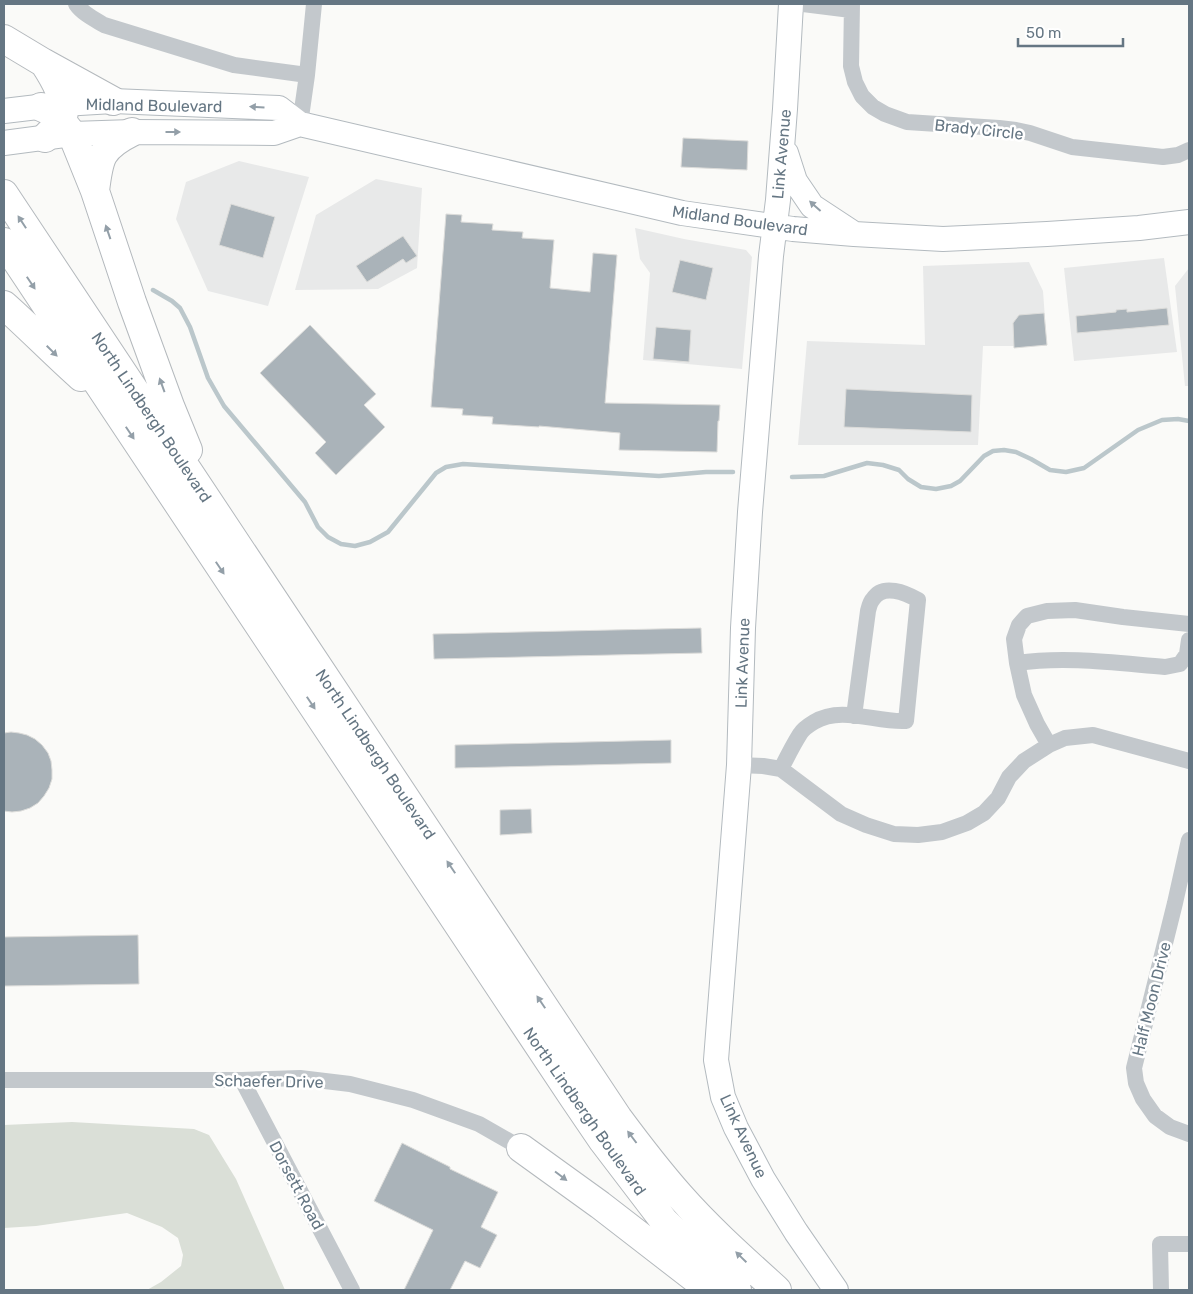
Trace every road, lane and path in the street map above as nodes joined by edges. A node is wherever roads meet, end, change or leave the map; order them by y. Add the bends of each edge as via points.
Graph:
1 (76, 4) edge
2 (314, 4) edge
3 (791, 4) edge
4 (803, 4) edge
5 (851, 7) edge
6 (4, 39) edge
7 (44, 63) junction
8 (307, 75) junction
9 (113, 101) junction
10 (4, 111) edge
11 (56, 120) junction
12 (300, 124) junction
13 (132, 132) junction
14 (7, 142) edge
15 (782, 142) junction
16 (1189, 150) edge
17 (95, 191) junction
18 (4, 194) edge
19 (1189, 222) edge
20 (774, 226) junction
21 (854, 234) junction
22 (4, 242) edge
23 (4, 305) edge
24 (109, 401) junction
25 (204, 496) junction
26 (1189, 624) edge
27 (1189, 640) edge
28 (1017, 663) junction
29 (854, 716) junction
30 (1049, 745) junction
31 (1189, 762) edge
32 (739, 765) junction
33 (781, 769) junction
34 (1189, 840) edge
35 (4, 1080) edge
36 (242, 1080) junction
37 (1189, 1134) edge
38 (521, 1148) joint
39 (1189, 1244) edge
40 (352, 1290) edge
41 (710, 1290) edge
42 (737, 1290) edge
43 (777, 1290) edge
44 (836, 1290) edge
45 (1161, 1290) edge

1 - 8 street via 104,25 234,65
2 - 8 street
3 - 15 main road, Link Avenue
4 - 5 street, Brady Circle
5 - 16 street, Brady Circle via 851,66 855,82 862,96 884,114 907,122 1016,130 1072,147 1163,157 1178,156
6 - 7 highway
7 - 9 highway
7 - 11 highway via 58,87
8 - 12 street
9 - 11 main road, Midland Boulevard
12 -> 9 main road, Midland Boulevard via 279,108
10 - 11 main road, Midland Boulevard
11 - 13 main road, Midland Boulevard
11 - 14 main road
11 - 17 highway
13 -> 12 main road, Midland Boulevard via 274,132
12 - 20 main road, Midland Boulevard via 682,213
13 - 17 highway via 105,151
15 - 20 main road, Link Avenue
21 -> 15 main road via 812,206 795,181
25 -> 17 highway via 132,302
25 -> 18 highway, North Lindbergh Boulevard
19 - 21 main road, Midland Boulevard via 1139,228 943,239
20 - 21 main road, Midland Boulevard
20 - 32 main road, Link Avenue via 750,512
22 -> 24 highway, North Lindbergh Boulevard
23 -> 24 highway
24 -> 42 highway, North Lindbergh Boulevard via 573,1098 664,1220
43 -> 25 highway, North Lindbergh Boulevard via 681,1197 618,1118
26 - 28 street via 1075,610 1047,611 1027,616 1019,625 1014,638
27 - 28 street via 1187,654 1180,664 1165,667 1062,660
28 - 30 street via 1024,695
29 - 29 street via 870,604 881,592 906,593 918,600 906,721
29 - 33 street via 831,715 806,727
30 - 31 street via 1066,738 1093,735
30 - 33 street via 1024,761 984,813 942,832 918,835 894,834 841,814
32 - 33 street
32 - 44 main road, Link Avenue via 716,1060 723,1097 736,1128 796,1232
34 - 37 street, Half Moon Drive via 1134,1068 1143,1100 1155,1116 1170,1127
35 - 36 street, Schaefer Drive
36 - 38 street, Schaefer Drive via 300,1078 359,1086 413,1100 479,1124
36 - 40 street, Dorsett Road
38 -> 41 highway
39 - 45 street via 1160,1244

